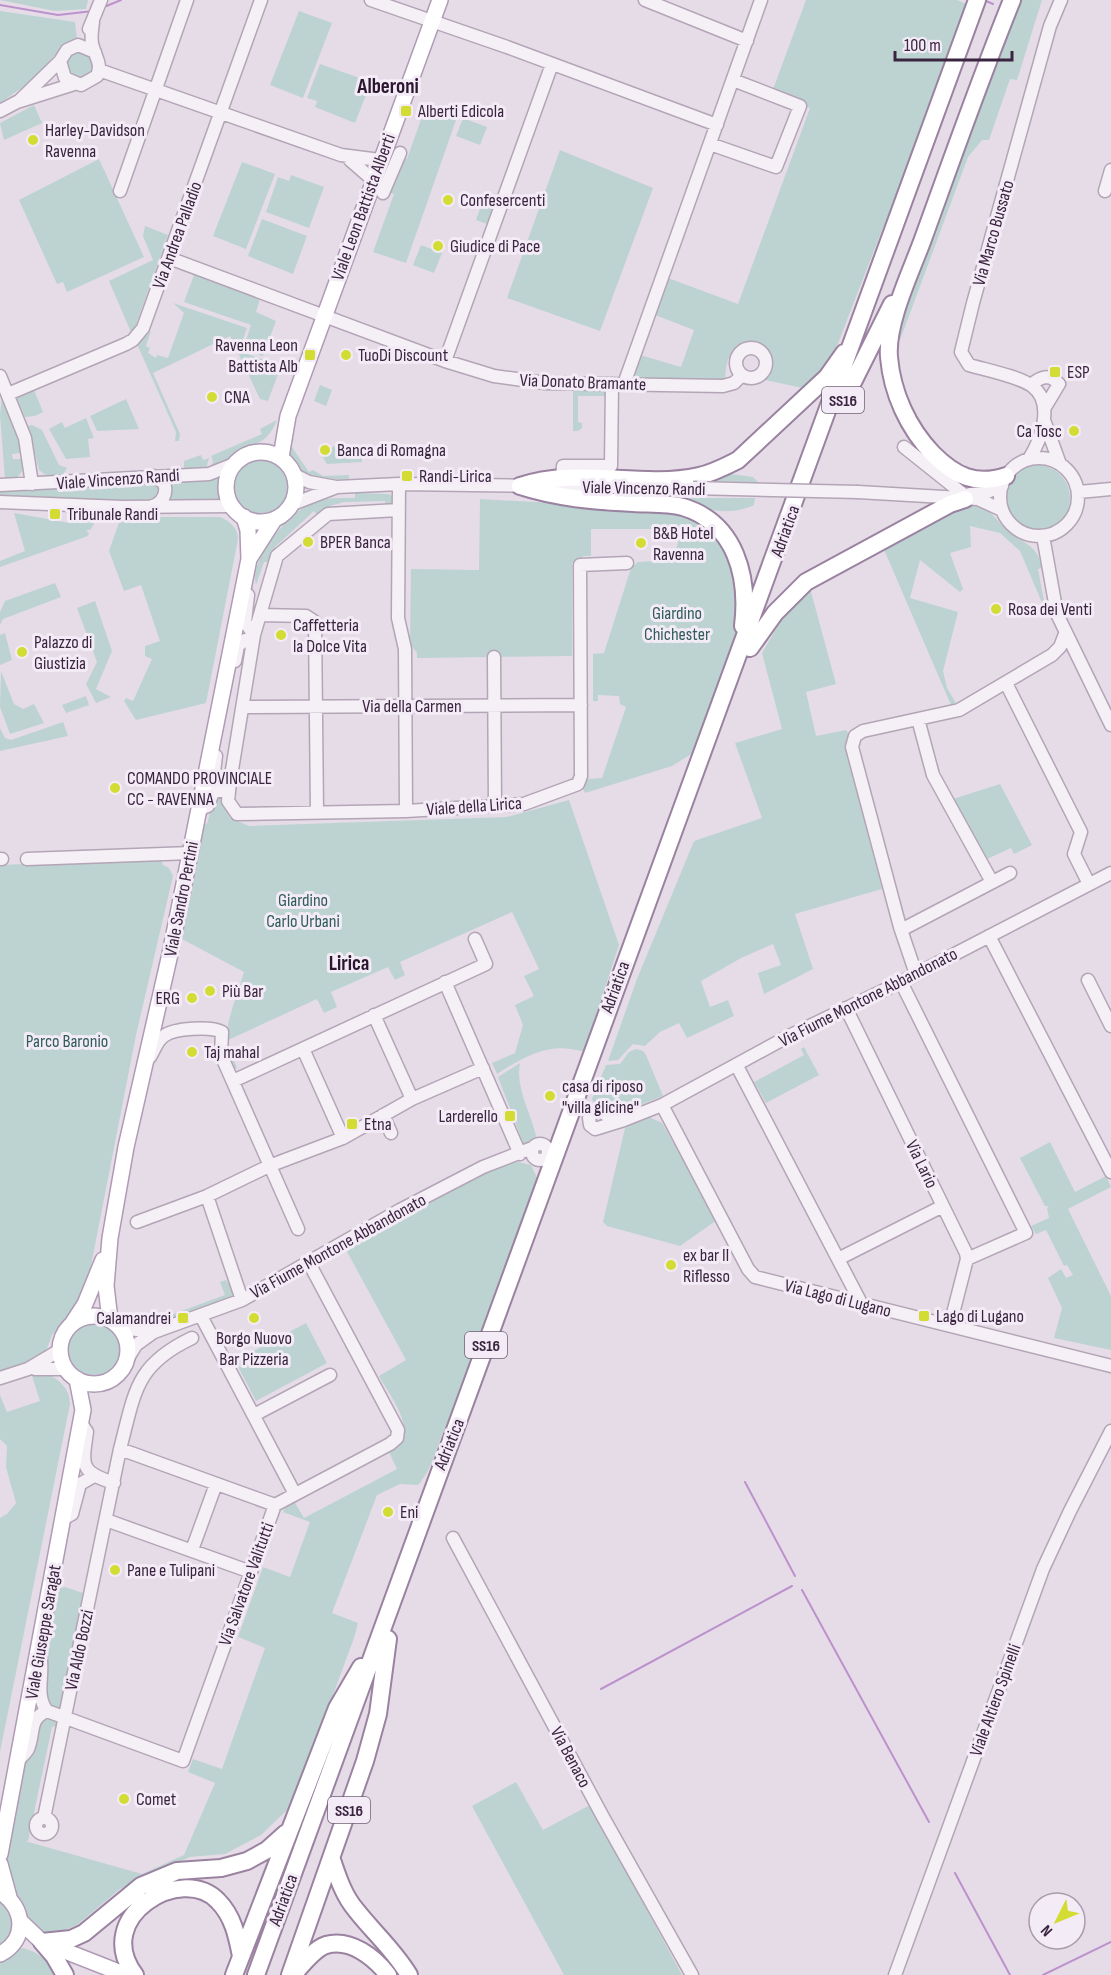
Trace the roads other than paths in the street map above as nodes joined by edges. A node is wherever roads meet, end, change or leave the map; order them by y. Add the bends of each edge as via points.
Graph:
1 (101, 0) edge
2 (188, 0) edge
3 (261, 0) edge
4 (371, 0) edge
5 (440, 0) edge
6 (645, 0) edge
7 (761, 0) edge
8 (986, 0) edge
9 (1002, 0) edge
10 (1012, 0) edge
11 (1060, 0) edge
12 (976, 11) edge
13 (94, 21) junction
14 (433, 22) junction
15 (747, 41) junction
16 (75, 46) junction
17 (991, 51) junction
18 (95, 52) junction
19 (60, 61) junction
20 (552, 64) junction
21 (99, 69) junction
22 (733, 80) junction
23 (75, 84) junction
24 (157, 90) junction
25 (17, 102) junction
26 (0, 111) edge
27 (222, 112) junction
28 (717, 124) junction
29 (710, 144) junction
30 (400, 153) dead end
31 (341, 155) junction
32 (380, 160) junction
33 (1111, 170) edge
34 (373, 180) junction
35 (120, 191) dead end
36 (1105, 191) dead end
37 (383, 193) dead end
38 (903, 211) junction
39 (170, 258) junction
40 (916, 258) junction
41 (323, 315) junction
42 (445, 361) junction
43 (742, 375) dead end
44 (0, 376) edge
45 (618, 384) junction
46 (1031, 385) junction
47 (8, 394) junction
48 (1044, 414) junction
49 (288, 416) junction
50 (837, 417) junction
51 (904, 447) dead end
52 (258, 452) junction
53 (281, 458) junction
54 (1029, 459) junction
55 (234, 464) junction
56 (1060, 464) junction
57 (149, 475) junction
58 (295, 475) junction
59 (562, 477) junction
60 (1004, 481) junction
61 (32, 484) junction
62 (399, 484) junction
63 (0, 485) edge
64 (520, 486) junction
65 (337, 488) junction
66 (1111, 489) edge
67 (1078, 492) junction
68 (960, 496) junction
69 (0, 502) edge
70 (292, 504) junction
71 (231, 506) junction
72 (150, 507) junction
73 (398, 510) junction
74 (1002, 510) junction
75 (244, 518) junction
76 (274, 520) junction
77 (1043, 536) junction
78 (249, 559) junction
79 (627, 563) dead end
80 (243, 586) junction
81 (261, 615) junction
82 (1065, 634) junction
83 (254, 637) junction
84 (746, 646) junction
85 (1052, 655) junction
86 (494, 657) dead end
87 (1077, 658) junction
88 (1006, 683) junction
89 (223, 685) junction
90 (494, 705) junction
91 (581, 705) junction
92 (317, 706) junction
93 (405, 706) junction
94 (243, 707) junction
95 (918, 719) junction
96 (1111, 724) edge
97 (212, 742) junction
98 (229, 785) junction
99 (495, 805) junction
100 (198, 810) junction
101 (406, 811) junction
102 (318, 813) junction
103 (191, 853) junction
104 (27, 859) dead end
105 (1010, 873) dead end
106 (1111, 873) edge
107 (992, 882) junction
108 (1089, 884) junction
109 (901, 930) junction
110 (989, 936) junction
111 (475, 939) dead end
112 (916, 974) junction
113 (1088, 980) dead end
114 (445, 982) junction
115 (901, 982) junction
116 (846, 1008) junction
117 (374, 1015) junction
118 (1111, 1026) edge
119 (304, 1051) junction
120 (737, 1066) junction
121 (143, 1067) junction
122 (483, 1068) junction
123 (233, 1081) junction
124 (412, 1099) junction
125 (663, 1105) junction
126 (383, 1115) junction
127 (624, 1120) dead end
128 (391, 1133) dead end
129 (343, 1138) junction
130 (533, 1153) dead end
131 (520, 1154) junction
132 (269, 1166) junction
133 (1111, 1172) edge
134 (207, 1197) junction
135 (943, 1206) junction
136 (137, 1222) dead end
137 (298, 1229) dead end
138 (110, 1238) junction
139 (838, 1259) junction
140 (967, 1259) junction
141 (309, 1263) junction
142 (242, 1300) junction
143 (861, 1303) junction
144 (201, 1316) junction
145 (72, 1324) junction
146 (115, 1324) junction
147 (950, 1325) junction
148 (154, 1332) junction
149 (192, 1338) dead end
150 (60, 1350) junction
151 (126, 1361) junction
152 (1111, 1366) edge
153 (28, 1369) junction
154 (72, 1374) junction
155 (330, 1375) dead end
156 (0, 1378) edge
157 (101, 1383) junction
158 (254, 1415) junction
159 (82, 1417) junction
160 (1111, 1431) edge
161 (120, 1449) junction
162 (94, 1476) junction
163 (114, 1483) junction
164 (216, 1484) junction
165 (295, 1494) junction
166 (275, 1505) junction
167 (63, 1520) junction
168 (106, 1520) junction
169 (453, 1538) dead end
170 (192, 1550) junction
171 (251, 1572) junction
172 (384, 1637) junction
173 (39, 1654) junction
174 (47, 1711) junction
175 (65, 1717) junction
176 (18, 1761) junction
177 (44, 1818) dead end
178 (288, 1831) junction
179 (0, 1854) edge
180 (332, 1860) junction
181 (0, 1864) edge
182 (4, 1894) edge
183 (21, 1922) junction
184 (42, 1942) junction
185 (4, 1951) edge
186 (241, 1956) junction
187 (65, 1975) edge
188 (126, 1975) edge
189 (135, 1975) edge
190 (234, 1975) edge
191 (256, 1975) edge
192 (268, 1975) edge
193 (292, 1975) edge
194 (388, 1975) edge
195 (409, 1975) edge
196 (692, 1975) edge
197 (895, 1975) edge

1 - 13 street
2 - 24 street
3 - 27 street, Via Andrea Palladio
4 - 14 street
5 - 14 main road, Viale Leon Battista Alberti
6 - 15 street
7 - 15 street
8 - 12 highway, Adriatica / SS16
9 - 17 highway
10 - 17 highway
11 - 46 street, Via Marco Bussato via 961,352 969,365
12 - 38 highway, Adriatica / SS16
12 - 50 highway, Adriatica / SS16
13 - 16 street
13 - 18 street
14 - 20 street
14 - 32 main road, Viale Leon Battista Alberti
15 - 22 street
16 - 18 street
16 - 19 street
17 - 40 highway
18 - 21 street
19 - 23 street via 62,73
19 - 25 street
20 - 28 street
20 - 42 street
21 - 23 street via 93,81
21 - 24 street
22 - 28 street
22 - 29 street via 800,106 776,167
23 - 25 street
24 - 27 street
24 - 35 street
25 - 26 street
27 - 31 street
27 - 39 street, Via Andrea Palladio
28 - 29 street
29 - 45 street
30 - 37 street
31 - 32 street
31 - 34 street
32 - 34 main road, Viale Leon Battista Alberti
33 - 36 street
34 - 41 main road, Viale Leon Battista Alberti
38 - 59 highway, SS16 via 892,224 843,355 827,377 738,460 699,476
38 - 84 highway, Adriatica / SS16
39 - 41 street, Via Donato Bramante
39 - 47 street, Via Andrea Palladio via 143,328 133,340
40 - 50 highway
40 - 60 highway via 891,332 889,356 896,395 921,440 948,469 974,481
41 - 42 street, Via Donato Bramante
41 - 49 main road, Viale Leon Battista Alberti
42 - 45 street, Via Donato Bramante via 513,380
43 - 45 street, Via Donato Bramante via 723,386
44 - 47 street
45 - 59 street via 611,466 563,466
46 - 48 street via 1040,396
46 - 48 street via 1039,377 1057,381 1059,388
47 - 61 street via 25,438
48 - 54 street via 1038,444
48 - 56 street
49 - 52 main road, Viale Leon Battista Alberti
49 - 53 main road, Viale Leon Battista Alberti
50 - 84 highway, Adriatica / SS16
51 - 68 street
52 - 53 main road via 270,452
52 - 55 main road
53 - 58 main road
54 - 56 street
54 - 60 street
55 - 57 street, Viale Vincenzo Randi via 208,474
55 - 71 main road via 226,488
56 - 67 street via 1070,472
57 - 61 street, Viale Vincenzo Randi
57 - 72 street via 161,479 166,488 162,500
58 - 65 street, Viale Vincenzo Randi
58 - 70 main road via 297,489
59 - 64 highway, SS16
60 - 68 street, Viale Vincenzo Randi via 984,493
60 - 74 street
61 - 63 street, Viale Vincenzo Randi
62 - 64 street, Viale Vincenzo Randi
62 - 65 street, Viale Vincenzo Randi
62 - 73 street
64 - 68 street, Viale Vincenzo Randi, bridge
64 - 84 highway, SS16 via 578,500 680,507 716,525 736,555 742,573
65 - 70 street, Viale Vincenzo Randi
66 - 67 street
67 - 77 street via 1076,513 1069,524
68 - 74 street, Viale Vincenzo Randi via 986,501
68 - 84 highway, SS16 via 806,582
69 - 72 street, Viale Vincenzo Randi
70 - 76 main road
71 - 72 street, Viale Vincenzo Randi
71 - 75 main road
73 - 81 street via 334,512 321,518 277,556
73 - 93 street
74 - 77 street via 1014,528 1024,534
75 - 76 main road via 258,522
75 - 78 main road, Viale Sandro Pertini
76 - 78 main road, Viale Sandro Pertini
77 - 82 street via 1053,599
78 - 80 main road, Viale Sandro Pertini
79 - 91 street, Viale della Lirica via 580,565
80 - 83 street via 249,593 245,622
80 - 89 main road, Viale Sandro Pertini
81 - 83 street
81 - 92 street via 306,615 315,622
82 - 85 street via 1060,648
82 - 87 street
83 - 89 street via 238,646 232,676
83 - 94 street
84 - 172 highway, Adriatica / SS16 via 433,1484
85 - 87 street
85 - 88 street
86 - 90 street
87 - 96 street
88 - 95 street via 959,710
88 - 108 street via 1081,832 1074,854
89 - 97 main road, Viale Sandro Pertini
90 - 91 street, Via della Carmen
90 - 93 street, Via della Carmen
90 - 99 street
91 - 99 street, Viale della Lirica via 578,784 524,804
92 - 93 street, Via della Carmen
92 - 94 street, Via della Carmen
92 - 102 street
93 - 101 street
94 - 98 street
95 - 107 street via 933,775
95 - 109 street via 863,731 855,736 852,747
97 - 98 street, Viale della Lirica via 217,750 214,772
97 - 100 main road, Viale Sandro Pertini
98 - 100 street via 213,792 208,806
98 - 102 street, Viale della Lirica via 228,801 237,814
99 - 101 street, Viale della Lirica
100 - 103 main road, Viale Sandro Pertini
101 - 102 street, Viale della Lirica
103 - 104 street
103 - 121 main road, Viale Sandro Pertini
105 - 107 street
106 - 108 street, Via Fiume Montone Abbandonato
107 - 109 street
108 - 110 street, Via Fiume Montone Abbandonato
109 - 112 street
110 - 112 street, Via Fiume Montone Abbandonato
110 - 133 street
111 - 114 street via 486,964
112 - 115 street, Via Fiume Montone Abbandonato
113 - 118 street
114 - 117 street
114 - 122 street
115 - 116 street, Via Fiume Montone Abbandonato
115 - 140 street via 1026,1233
116 - 120 street, Via Fiume Montone Abbandonato
116 - 135 street, Via Lario
117 - 119 street
117 - 124 street
119 - 123 street
119 - 129 street
120 - 125 street, Via Fiume Montone Abbandonato
120 - 139 street
121 - 123 street via 164,1036 214,1028 222,1032 221,1055
121 - 138 main road, Viale Sandro Pertini
122 - 124 street
122 - 131 street
123 - 132 street
124 - 126 street
125 - 127 street, Via Fiume Montone Abbandonato
125 - 143 street, Via Lago di Lugano via 751,1273 761,1279
126 - 128 street
126 - 129 street
129 - 132 street
130 - 131 street
131 - 141 street, Via Fiume Montone Abbandonato via 483,1167 410,1204
132 - 134 street
132 - 137 street
134 - 136 street
134 - 142 street
135 - 139 street
135 - 140 street, Via Lario
138 - 145 main road, Viale Sandro Pertini via 86,1304
138 - 146 main road, Viale Sandro Pertini via 105,1301
139 - 143 street
140 - 147 street
141 - 142 street, Via Fiume Montone Abbandonato
141 - 165 street, Via Salvatore Valitutti via 398,1430 397,1438 390,1444
142 - 144 street, Via Fiume Montone Abbandonato
143 - 147 street, Via Lago di Lugano
144 - 148 street, Via Fiume Montone Abbandonato
144 - 158 street
145 - 146 main road via 90,1316
145 - 150 main road
146 - 148 street, Via Fiume Montone Abbandonato
146 - 151 main road via 126,1338
147 - 152 street, Via Lago di Lugano
148 - 151 street, Via Fiume Montone Abbandonato via 136,1345
149 - 161 street, Via Aldo Bozzi via 150,1364 135,1390
150 - 153 street
150 - 154 main road
151 - 157 main road via 117,1375
153 - 154 street
153 - 156 street
154 - 157 main road
154 - 159 main road, Viale Giuseppe Saragat
155 - 158 street
157 - 159 main road, Viale Giuseppe Saragat via 92,1392
158 - 165 street
159 - 162 street via 87,1432 83,1461
159 - 167 main road, Viale Giuseppe Saragat
160 - 197 street, Viale Altiero Spinelli via 1043,1569
161 - 163 street, Via Aldo Bozzi
161 - 164 street
162 - 163 street
162 - 167 street via 80,1484 72,1514
163 - 168 street, Via Aldo Bozzi
164 - 166 street
164 - 170 street
165 - 166 street, Via Salvatore Valitutti
166 - 171 street, Via Salvatore Valitutti
167 - 173 main road, Viale Giuseppe Saragat
168 - 170 street
168 - 175 street, Via Aldo Bozzi
169 - 196 street, Via Benaco
170 - 171 street
171 - 175 street, Via Salvatore Valitutti via 183,1761
172 - 178 highway, SS16 via 337,1707
172 - 180 highway, SS16 via 378,1714
172 - 191 highway, Adriatica / SS16
172 - 192 highway, Adriatica / SS16
173 - 174 street via 43,1667 40,1696
173 - 176 main road, Viale Giuseppe Saragat
174 - 175 street
174 - 176 street via 34,1721 28,1749
175 - 177 street, Via Aldo Bozzi
176 - 179 main road, Viale Giuseppe Saragat
178 - 184 highway, SS16 via 247,1861 221,1868 177,1871 141,1886 84,1933 71,1939
178 - 186 highway, SS16
180 - 193 highway, SS16
180 - 195 highway via 356,1911 396,1953
181 - 182 main road
182 - 183 main road
183 - 184 main road
183 - 185 main road via 19,1932
184 - 185 main road via 24,1943
184 - 187 highway
184 - 188 main road
186 - 189 highway via 230,1916 217,1899 199,1891 179,1889 158,1894 137,1909 127,1925 123,1950
186 - 190 highway, SS16
193 - 194 highway, SS16 via 326,1945 349,1946 375,1958

